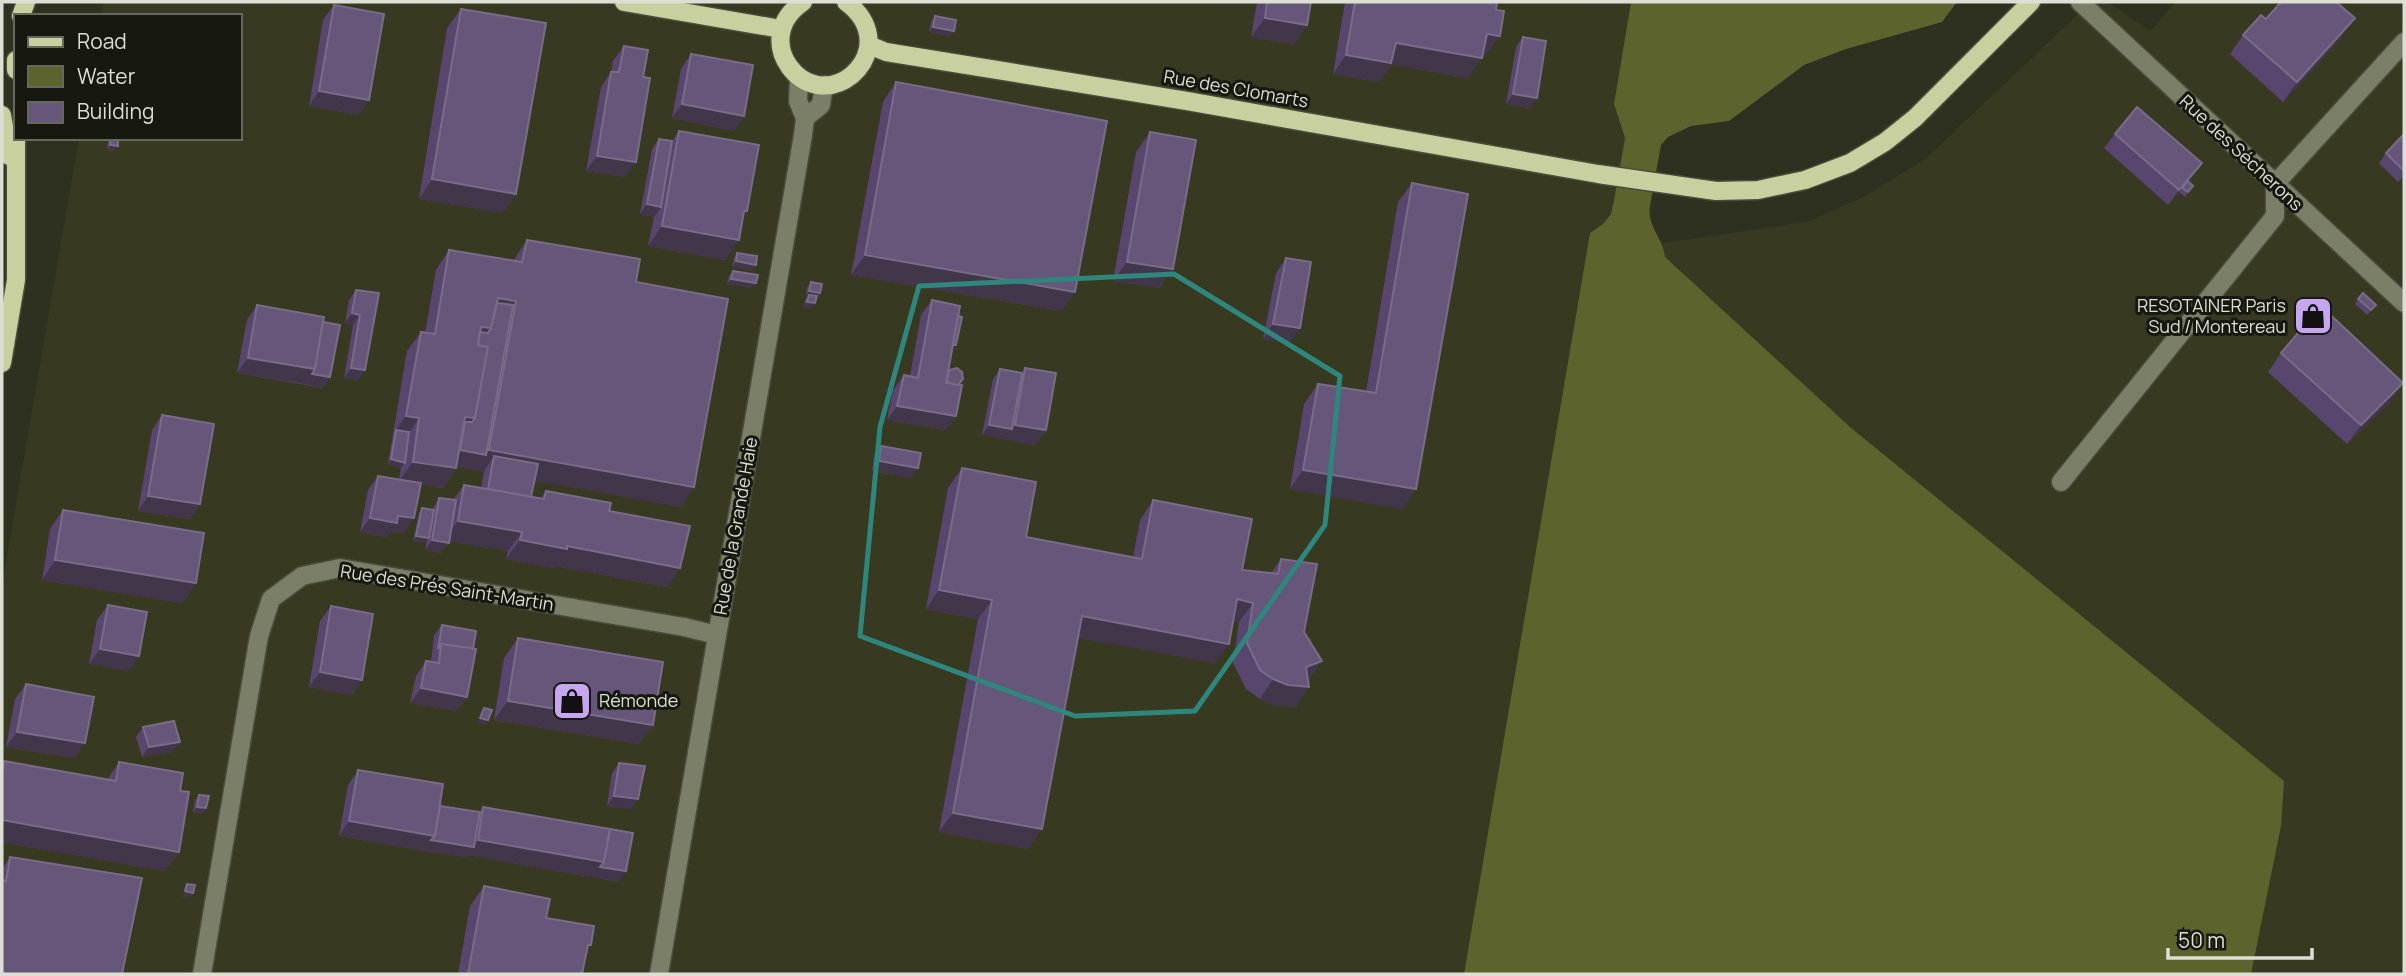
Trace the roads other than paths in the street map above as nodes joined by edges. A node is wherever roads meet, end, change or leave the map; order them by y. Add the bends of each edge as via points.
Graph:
1 (624, 2) edge
2 (803, 2) edge
3 (846, 2) edge
4 (2031, 2) edge
5 (2080, 2) edge
6 (781, 29) junction
7 (2404, 42) edge
8 (869, 45) junction
9 (799, 78) junction
10 (824, 85) junction
11 (2, 115) edge
12 (805, 118) junction
13 (16, 140) edge
14 (2275, 184) junction
15 (15, 189) junction
16 (2404, 303) edge
17 (2, 363) edge
18 (2061, 482) dead end
19 (717, 635) junction
20 (202, 974) edge
21 (659, 974) edge

1 - 6 main road
2 - 6 main road via 786,17
3 - 8 main road via 863,19
4 - 8 main road, Rue des Clomarts via 1885,142 1850,163 1805,180 1758,190 1716,191 1598,174
5 - 14 street, Rue des Sécherons
6 - 9 main road via 782,56
7 - 14 street
8 - 10 main road via 859,69 849,78
9 - 10 main road
9 - 12 street, Rue de la Grande Haie via 798,102
10 - 12 street via 821,106
11 - 15 main road
12 - 19 street, Rue de la Grande Haie
13 - 15 main road
14 - 16 street, Rue des Sécherons
14 - 18 street via 2275,216
15 - 17 main road via 16,280
19 - 20 street, Rue des Prés Saint-Martin via 340,568 302,576 271,599 259,636
19 - 21 street, Rue de la Grande Haie

